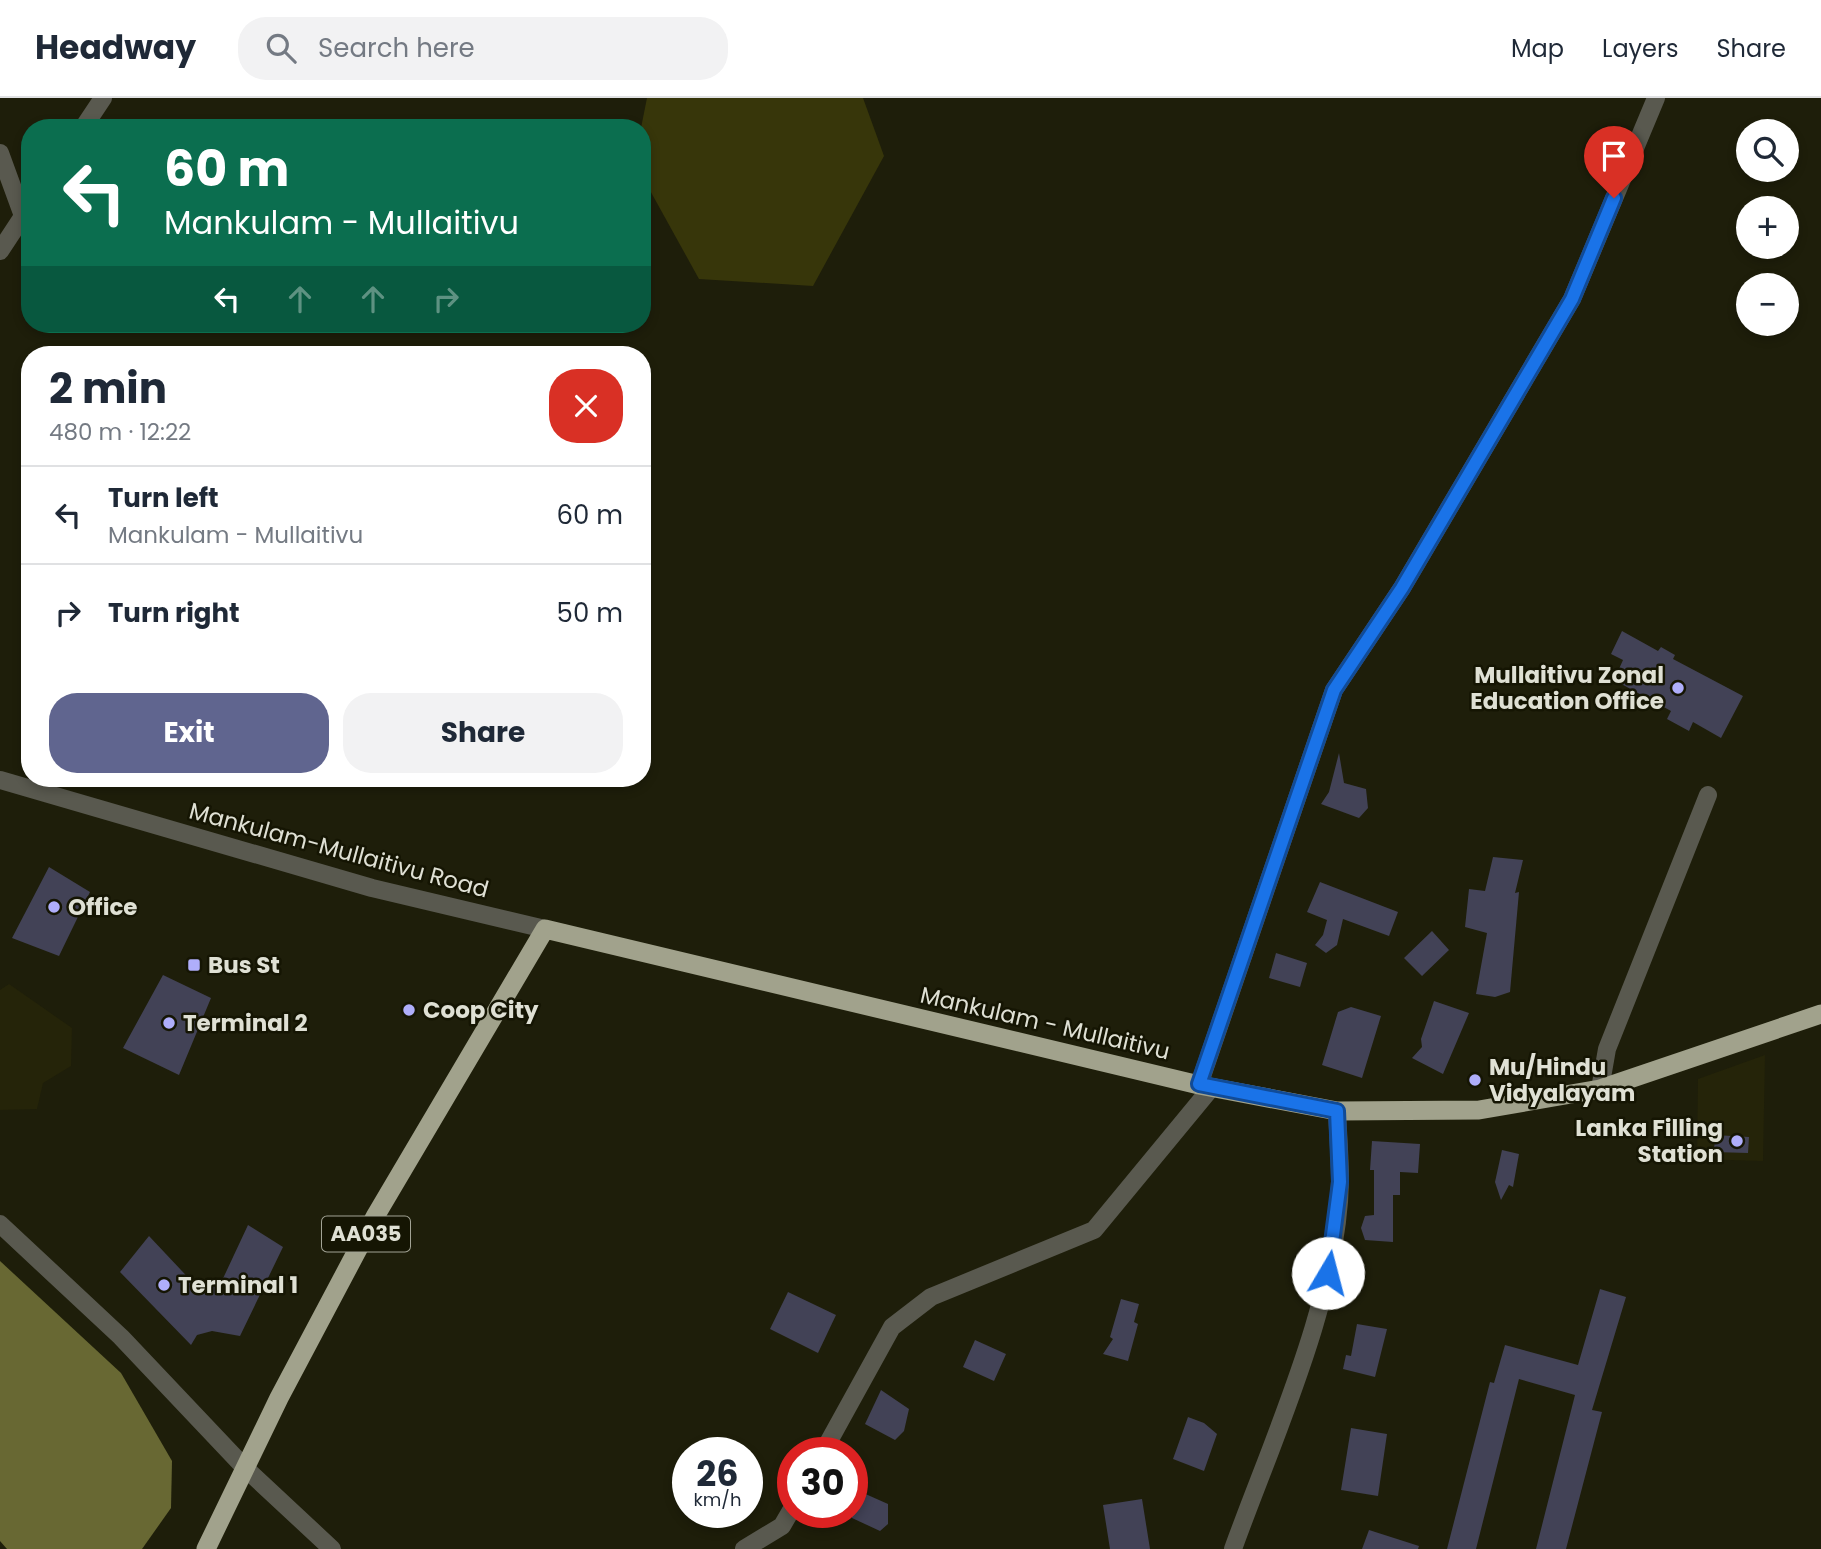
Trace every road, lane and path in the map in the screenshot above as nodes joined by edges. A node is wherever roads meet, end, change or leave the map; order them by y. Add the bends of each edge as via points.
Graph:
1 (103, 98) edge
2 (1656, 98) edge
3 (89, 119) edge
4 (0, 153) edge
5 (21, 198) edge
6 (21, 220) edge
7 (0, 251) edge
8 (0, 780) edge
9 (21, 786) edge
10 (24, 787) edge
11 (1709, 795) dead end
12 (545, 929) junction
13 (1821, 1014) edge
14 (1205, 1086) junction
15 (1601, 1089) junction
16 (1337, 1111) junction
17 (0, 1224) edge
18 (831, 1437) edge
19 (245, 1468) junction
20 (779, 1528) edge
21 (206, 1549) edge
22 (332, 1549) edge
23 (744, 1549) edge
24 (1233, 1549) edge

1 - 3 street
2 - 14 street via 1572,299 1402,588 1334,690
4 - 5 street
6 - 7 street
8 - 9 street, Mankulam-Mullaitivu Road
10 - 12 street, Mankulam-Mullaitivu Road via 372,888
11 - 15 street via 1607,1049
12 - 14 highway, Mankulam - Mullaitivu
12 - 19 highway, AA035 via 376,1215
13 - 15 highway, Mankulam - Mullaitivu
14 - 16 highway, Mankulam - Mullaitivu
14 - 18 street via 1094,1230 931,1297 892,1327
15 - 16 highway, Mankulam - Mullaitivu via 1479,1111
16 - 24 street via 1340,1182 1328,1273 1314,1326
17 - 19 street via 121,1337
19 - 21 highway, AA035
19 - 22 street
20 - 23 street

